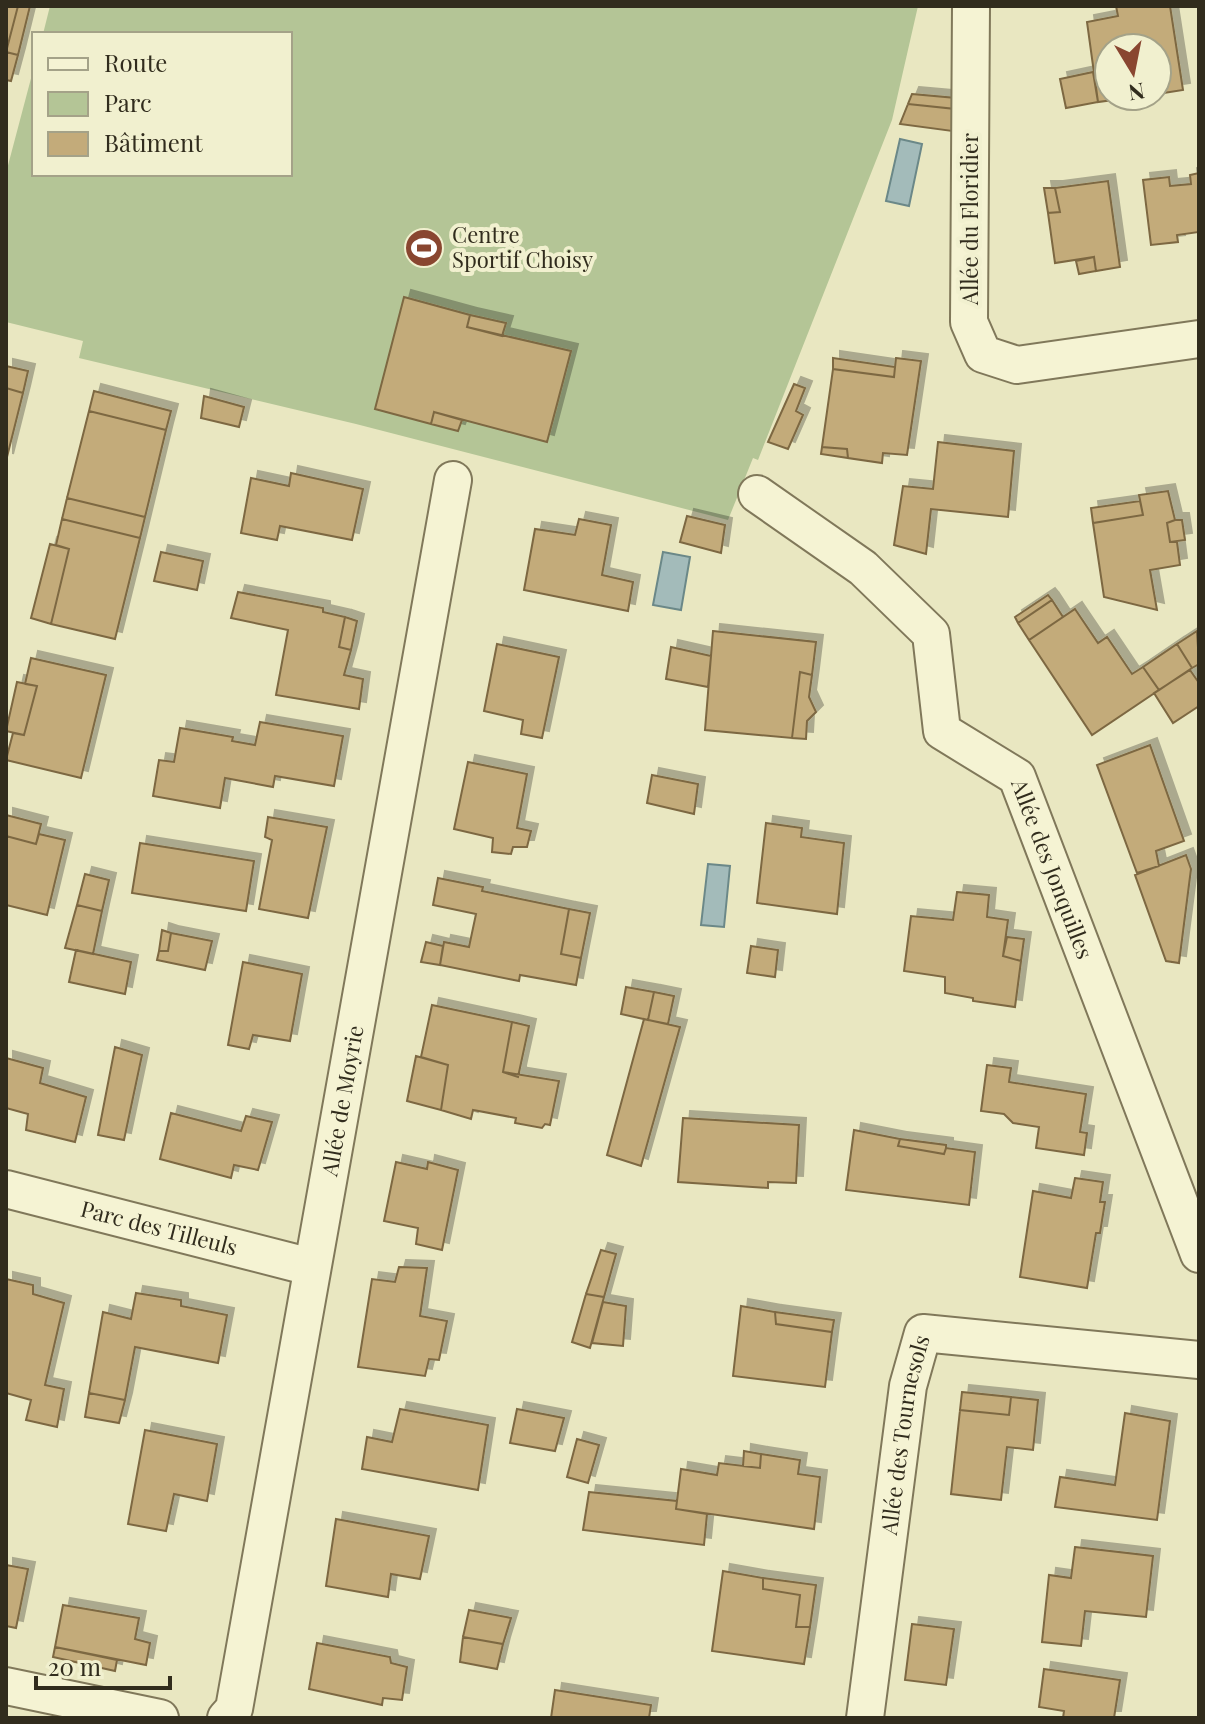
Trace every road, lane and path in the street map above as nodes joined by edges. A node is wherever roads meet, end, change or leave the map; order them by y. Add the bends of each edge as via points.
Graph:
1 (971, 6) edge
2 (1199, 339) edge
3 (453, 480) dead end
4 (757, 494) dead end
5 (6, 1189) edge
6 (1199, 1254) edge
7 (311, 1267) junction
8 (1199, 1360) edge
9 (6, 1686) edge
10 (160, 1718) edge
11 (226, 1718) edge
12 (865, 1718) edge

1 - 2 street, Allée du Floridier via 969,322 983,354 1017,365
3 - 7 street, Allée de Moyrie
4 - 6 street, Allée des Jonquilles via 863,568 931,634 942,731 1017,777
5 - 7 street, Parc des Tilleuls
7 - 11 street, Allée de Moyrie via 234,1709
8 - 12 street, Allée des Tournesols via 923,1333 908,1386
9 - 10 street

